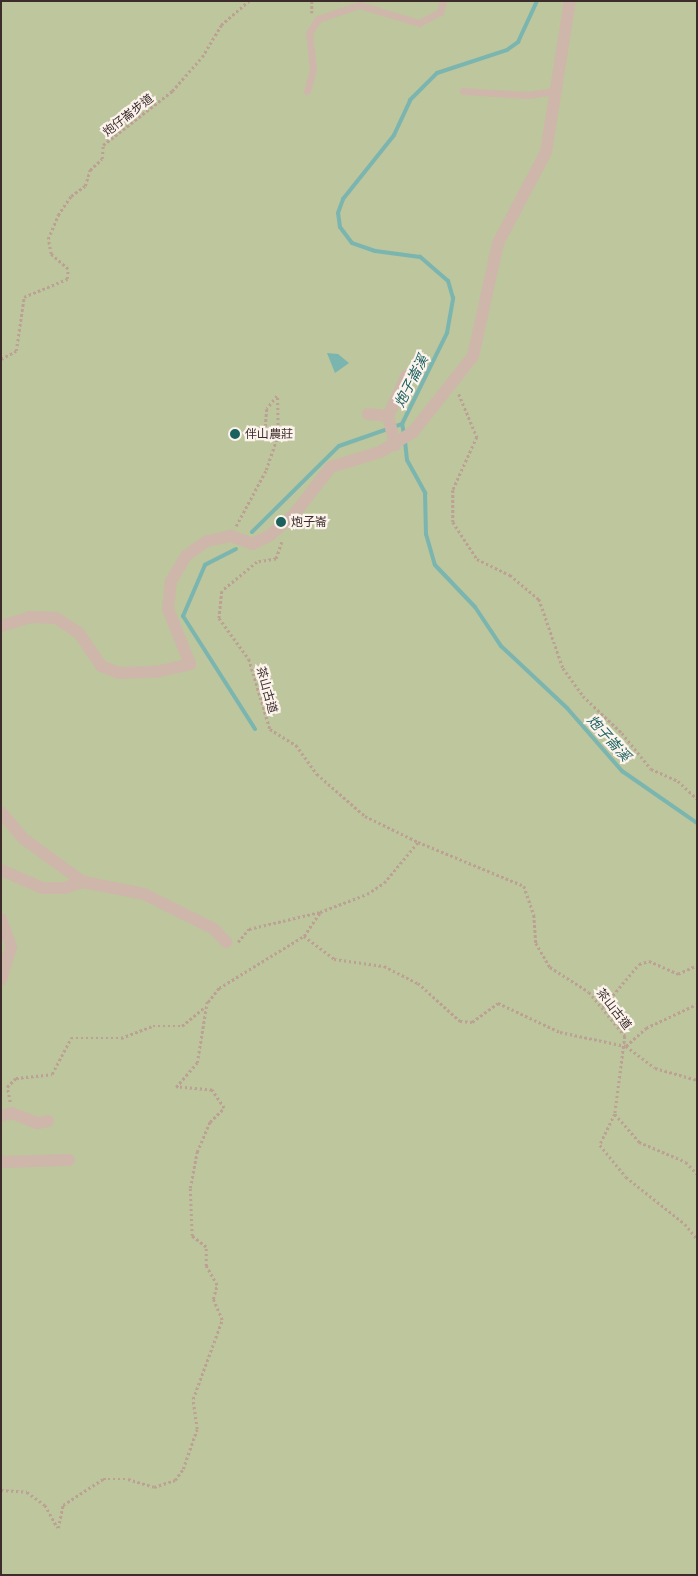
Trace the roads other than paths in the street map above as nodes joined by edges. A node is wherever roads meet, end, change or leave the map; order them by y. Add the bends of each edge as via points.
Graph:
1 (443, 1) edge
2 (570, 1) edge
3 (307, 90) dead end
4 (463, 91) dead end
5 (557, 91) junction
6 (407, 375) dead end
7 (368, 414) dead end
8 (388, 416) junction
9 (396, 441) junction
10 (1, 626) edge
11 (1, 812) edge
12 (1, 870) edge
13 (84, 882) junction
14 (1, 918) edge
15 (226, 942) road end
16 (1, 980) edge
17 (7, 1115) edge
18 (48, 1121) dead end
19 (69, 1160) dead end
20 (1, 1162) edge

1 - 3 lane via 440,12 419,23 359,6 318,20 308,33 313,70
2 - 5 street
4 - 5 lane via 527,95
5 - 9 street via 546,152 498,243 473,356 413,432
6 - 8 street
7 - 8 street
8 - 9 street
9 - 10 street via 330,467 295,513 269,536 253,544 231,536 196,547 171,581 168,609 190,664 156,672 119,672 101,666 79,632 56,618 30,617
11 - 13 street via 24,839
12 - 13 street via 42,888 64,888
13 - 15 street via 144,894 214,929
14 - 16 street via 11,947
17 - 18 street via 36,1123
19 - 20 street

